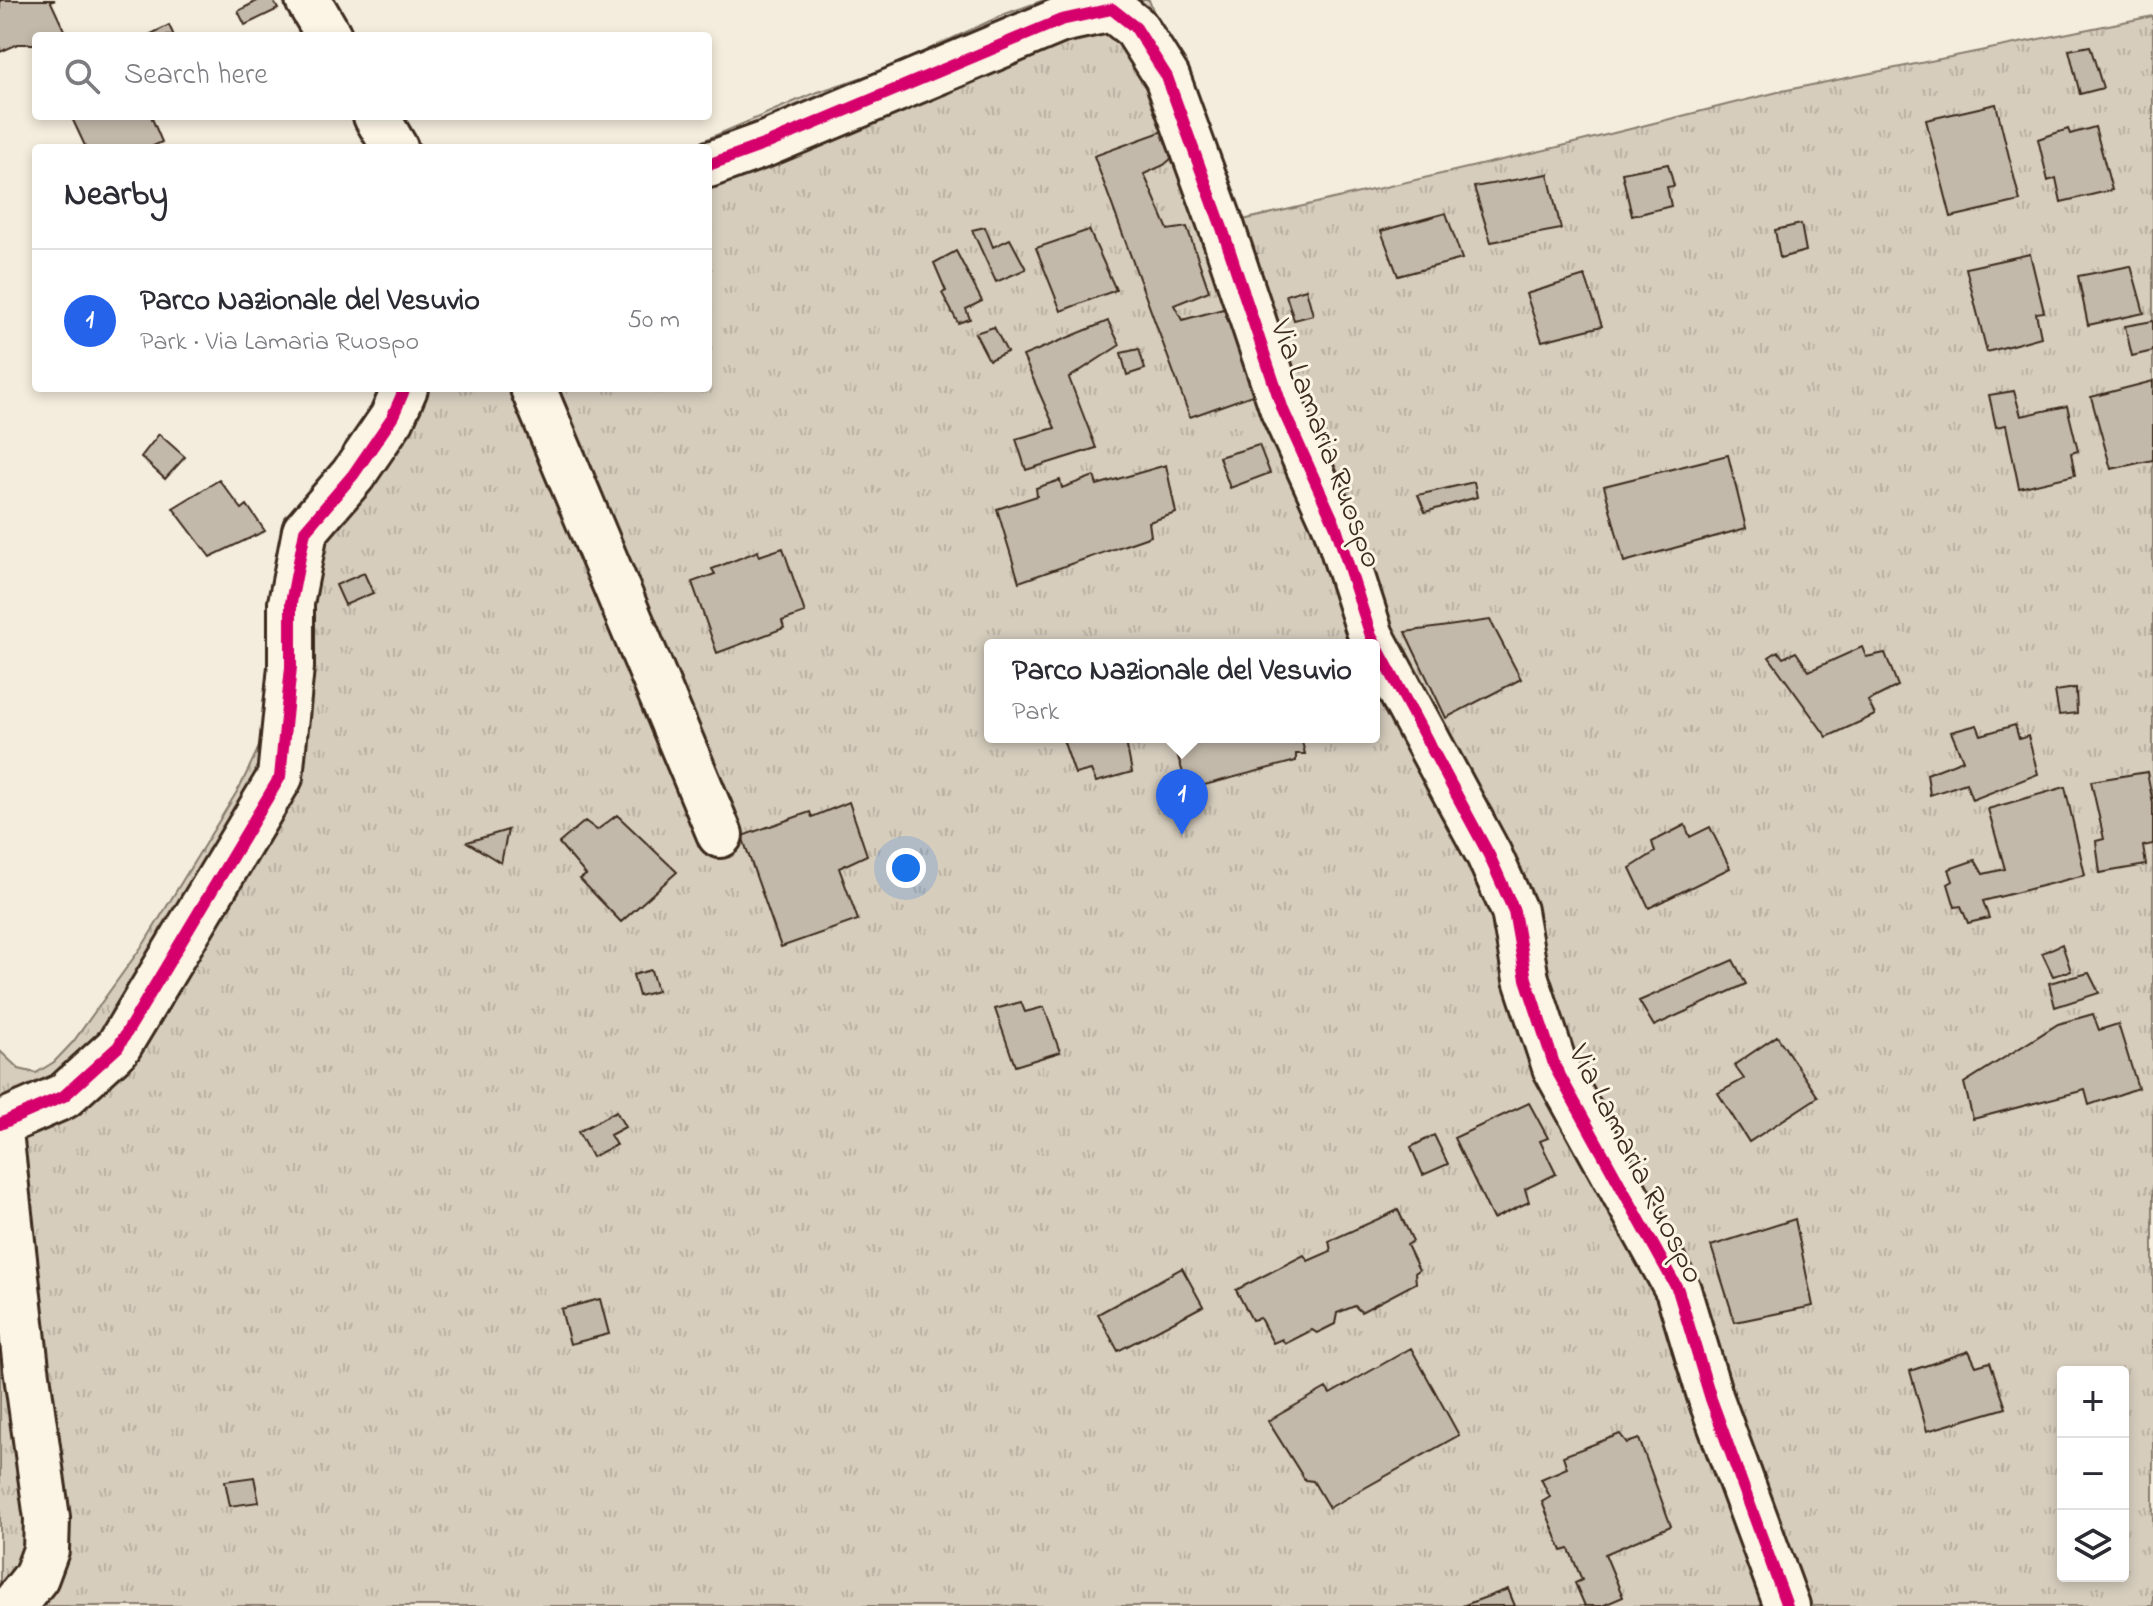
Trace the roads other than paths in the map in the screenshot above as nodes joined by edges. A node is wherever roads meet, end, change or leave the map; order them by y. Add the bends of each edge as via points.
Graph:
1 (308, 0) edge
2 (327, 32) edge
3 (378, 120) edge
4 (393, 144) edge
5 (712, 164) edge
6 (403, 392) edge
7 (535, 392) edge
8 (1373, 639) edge
9 (1380, 653) edge
10 (720, 835) dead end
11 (0, 1124) edge
12 (0, 1132) edge
13 (13, 1606) edge
14 (1787, 1606) edge

1 - 2 street
3 - 4 street
5 - 8 street, Via Lamaria Ruospo via 1061,20 1112,9 1136,28 1167,77 1283,410 1336,527
6 - 11 street via 353,475 305,531 291,603 291,667 280,777 118,1047 64,1096
7 - 10 street
9 - 14 street, Via Lamaria Ruospo via 1514,911 1526,979 1555,1067 1678,1290 1711,1399
12 - 13 street via 47,1518 46,1550 36,1577

